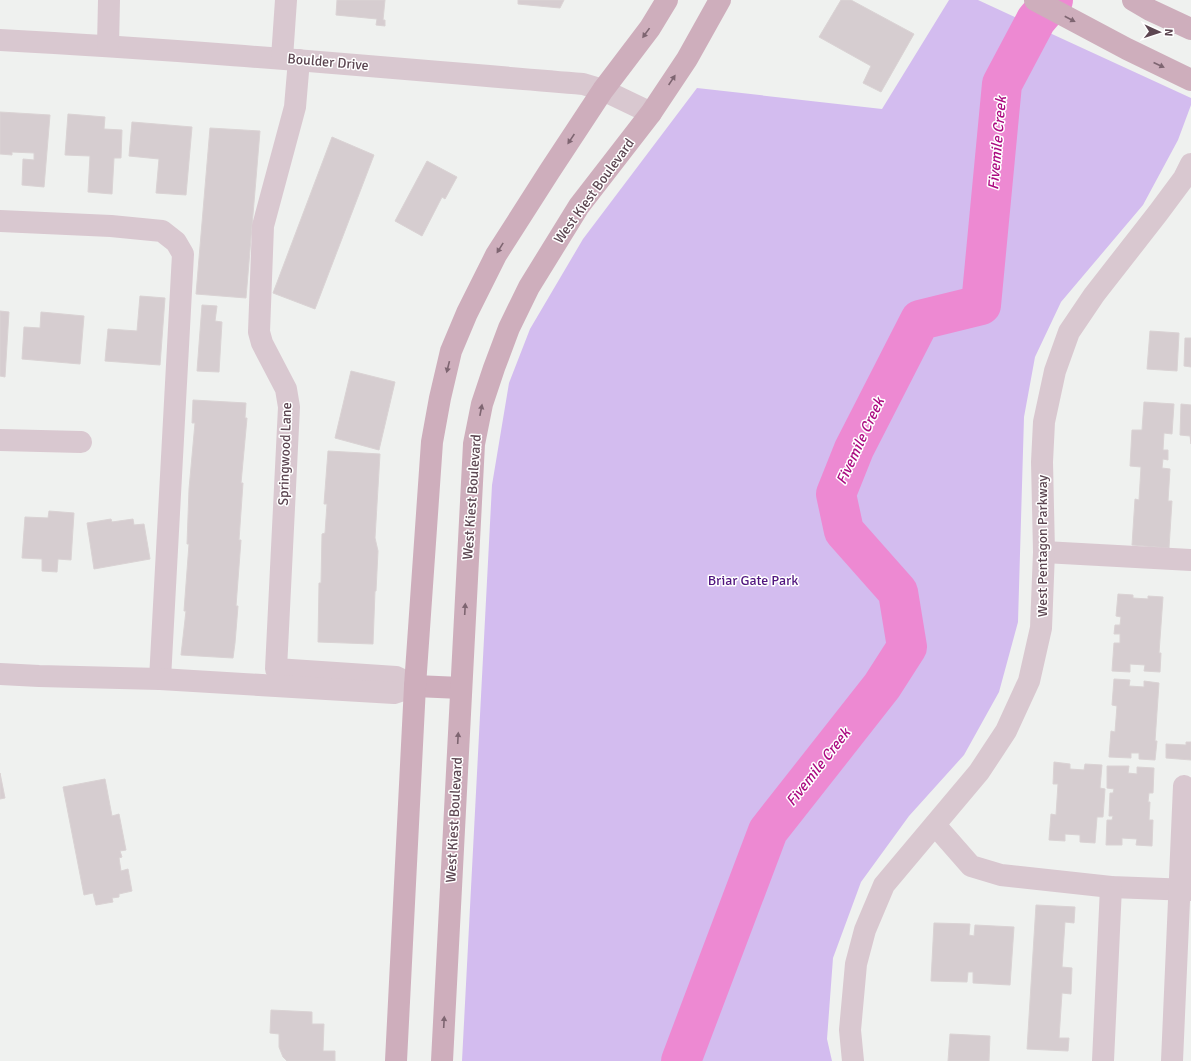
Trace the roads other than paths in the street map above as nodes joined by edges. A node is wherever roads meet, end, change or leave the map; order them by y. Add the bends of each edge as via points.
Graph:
1 (109, 0) edge
2 (286, 0) edge
3 (667, 0) edge
4 (720, 0) edge
5 (1036, 0) edge
6 (1141, 5) edge
7 (1191, 29) edge
8 (0, 40) edge
9 (108, 46) junction
10 (291, 59) junction
11 (1191, 80) edge
12 (603, 90) junction
13 (651, 113) junction
14 (1189, 175) edge
15 (0, 221) edge
16 (0, 440) edge
17 (80, 442) dead end
18 (1044, 552) junction
19 (1191, 560) edge
20 (0, 674) edge
21 (160, 679) junction
22 (415, 686) junction
23 (461, 688) junction
24 (1184, 786) dead end
25 (935, 825) junction
26 (1111, 886) junction
27 (1185, 890) edge
28 (396, 1061) edge
29 (442, 1061) edge
30 (853, 1061) edge
31 (1103, 1061) edge
32 (1172, 1061) edge

1 - 9 street
2 - 10 street, Springwood Lane
3 -> 12 main road via 650,28
13 -> 4 main road, West Kiest Boulevard via 687,59
5 -> 11 main road via 1127,50
6 - 7 main road
8 - 9 street, Boulder Drive
9 - 10 street, Boulder Drive
10 - 12 street, Boulder Drive via 583,84
10 - 22 street, Springwood Lane via 295,108 263,226 259,332 286,389 289,407 276,669 396,677
12 - 13 street, Boulder Drive
12 -> 22 main road via 496,255 467,313 452,351 432,442
23 -> 13 main road, West Kiest Boulevard via 474,444 484,397 508,328 529,287 579,206
14 - 18 street, West Pentagon Parkway via 1094,295 1069,332 1055,371 1044,422
15 - 21 street via 162,231 176,242 183,254
16 - 17 street
18 - 19 street
18 - 25 street, West Pentagon Parkway via 1041,628 1029,681 1006,731 979,772
20 - 21 street
21 - 22 street via 394,693
22 - 23 main road
22 - 28 main road
29 -> 23 main road, West Kiest Boulevard
24 - 27 street
25 - 26 street via 971,866 1001,876
25 - 30 street, West Pentagon Parkway via 884,885 865,930 856,964 850,1030
26 - 27 street
26 - 31 street
27 - 32 street

